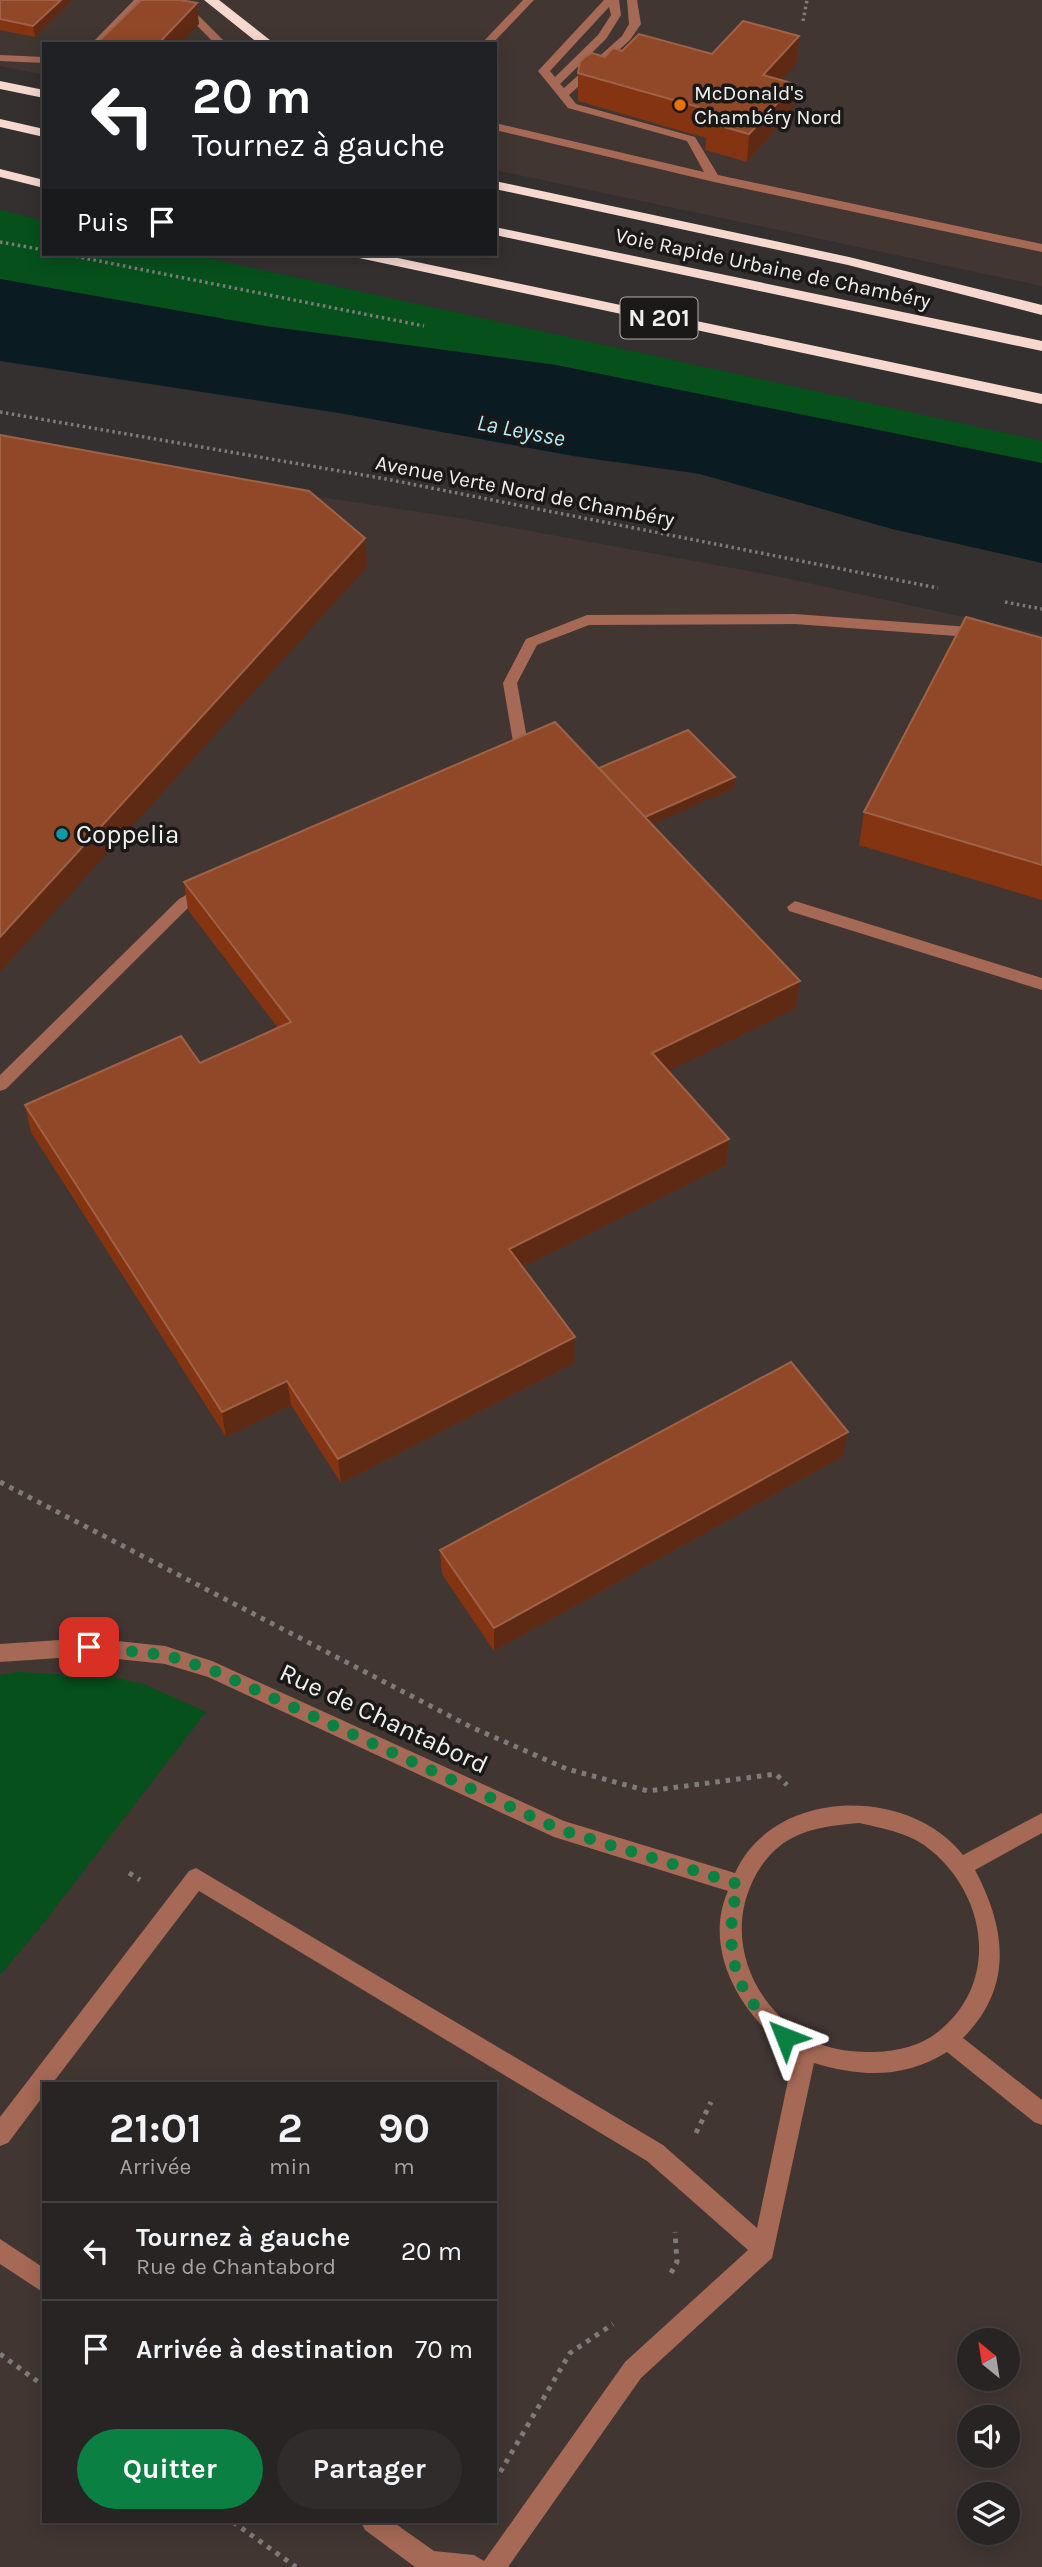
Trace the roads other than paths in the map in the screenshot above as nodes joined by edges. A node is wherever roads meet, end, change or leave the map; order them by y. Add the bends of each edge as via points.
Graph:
1 (140, 0) edge
2 (177, 0) edge
3 (211, 0) edge
4 (529, 0) edge
5 (612, 0) edge
6 (632, 0) edge
7 (107, 33) junction
8 (125, 39) edge
9 (98, 42) edge
10 (220, 42) edge
11 (265, 42) edge
12 (488, 42) edge
13 (0, 58) edge
14 (42, 60) edge
15 (554, 84) junction
16 (0, 85) edge
17 (42, 94) edge
18 (563, 95) junction
19 (0, 123) edge
20 (497, 126) edge
21 (42, 133) edge
22 (0, 173) edge
23 (714, 178) junction
24 (0, 184) edge
25 (42, 184) edge
26 (497, 185) edge
27 (42, 191) edge
28 (497, 231) edge
29 (1042, 248) edge
30 (368, 256) edge
31 (1042, 310) edge
32 (1042, 346) edge
33 (1042, 399) edge
34 (996, 637) edge
35 (496, 755) edge
36 (219, 882) edge
37 (795, 907) dead end
38 (1042, 984) edge
39 (0, 1085) edge
40 (0, 1653) edge
41 (1042, 1822) edge
42 (961, 1867) junction
43 (738, 1884) junction
44 (949, 2040) junction
45 (806, 2048) junction
46 (1042, 2114) edge
47 (0, 2135) edge
48 (0, 2250) edge
49 (764, 2250) junction
50 (42, 2281) edge
51 (374, 2523) edge
52 (474, 2567) edge
53 (493, 2567) edge

1 - 7 street
2 - 10 street
3 - 11 highway
4 - 12 street
5 - 15 street via 616,15 602,37
5 - 15 street via 544,71
6 - 18 street via 635,24 626,38
7 - 8 street
7 - 9 street
13 - 14 street
15 - 18 street
16 - 17 highway
18 - 23 street via 572,106 691,139
19 - 21 highway
20 - 23 street
22 - 25 highway
23 - 29 street
24 - 27 highway
26 - 31 highway via 849,261
28 - 32 highway, Voie Rapide Urbaine de Chambéry / N 201
30 - 33 highway, N 201
34 - 35 street via 974,631 795,619 587,620 531,642 510,683 521,744
36 - 39 street via 184,903
37 - 38 street
40 - 43 street, Rue de Chantabord via 89,1647 166,1655 212,1670 561,1830
41 - 42 street
42 - 43 street via 932,1840 897,1822 859,1814 820,1817 786,1830 757,1854
42 - 44 street via 981,1900 990,1937 988,1973 975,2008
43 - 45 street via 729,1924 734,1966 754,2005 785,2037
44 - 45 street via 913,2057 871,2065 825,2058
44 - 46 street
45 - 49 street
47 - 49 street via 196,1878 655,2153
48 - 50 street
49 - 53 street via 633,2370
51 - 52 street via 430,2563

